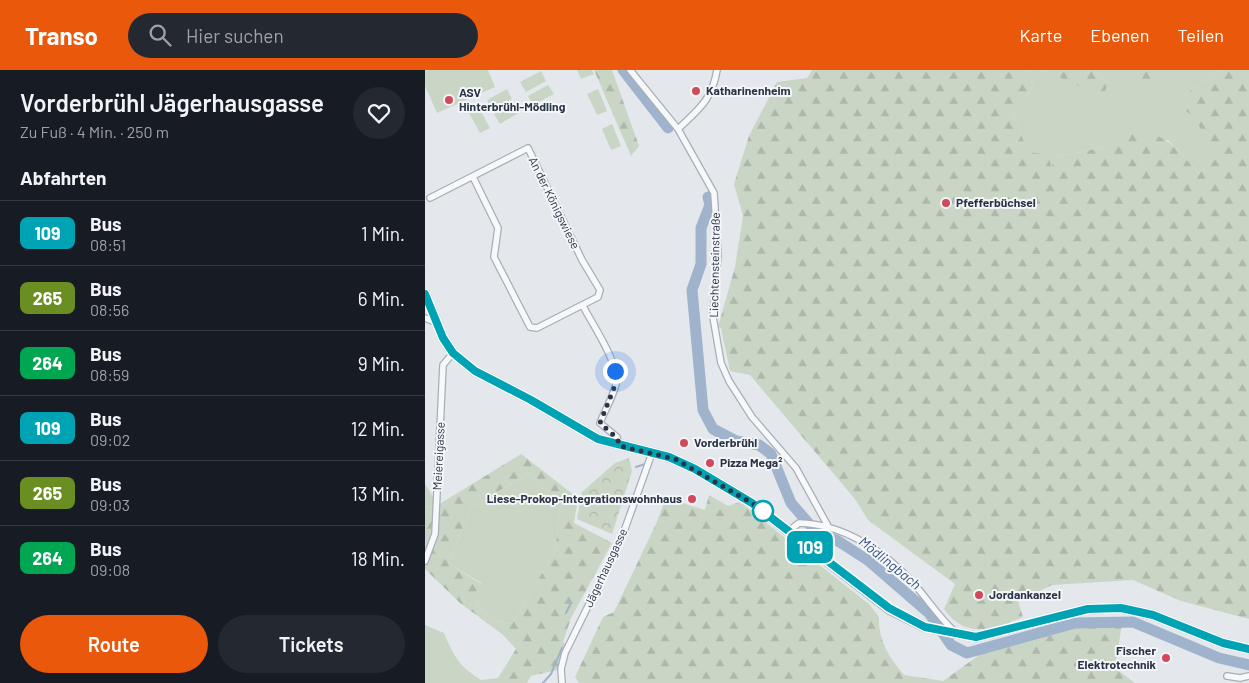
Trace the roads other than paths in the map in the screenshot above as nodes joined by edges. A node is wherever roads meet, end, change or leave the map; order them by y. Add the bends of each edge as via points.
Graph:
1 (630, 70) edge
2 (717, 70) edge
3 (678, 129) junction
4 (473, 177) junction
5 (430, 198) dead end
6 (425, 294) edge
7 (583, 306) junction
8 (425, 318) edge
9 (435, 322) junction
10 (453, 353) junction
11 (620, 446) junction
12 (652, 453) junction
13 (828, 526) junction
14 (790, 530) junction
15 (425, 561) edge
16 (953, 634) junction
17 (1249, 649) edge
18 (1227, 676) dead end
19 (1249, 676) edge
20 (562, 683) edge

1 - 3 street, Liechtensteinstraße
2 - 3 street via 712,93 705,104
3 - 13 street, Liechtensteinstraße via 710,184 716,205 718,254 713,317 721,363 752,417 796,468
4 - 5 street, An der Königswiese
4 - 7 street, An der Königswiese via 498,228 494,257 530,327 537,328
4 - 7 street, An der Königswiese via 528,148 600,290 598,297
6 - 9 main road
7 - 11 street via 610,357 616,377 600,423 617,438
8 - 9 street
9 - 10 main road
10 - 11 main road via 475,371 598,439
10 - 15 street, Meiereigasse via 443,365 435,534
11 - 12 main road
12 - 14 main road via 695,469
12 - 20 street, Jägerhausgasse via 623,537 565,653
13 - 14 street via 799,523
13 - 16 street via 886,557 913,583
14 - 16 main road via 889,608 925,627
16 - 17 main road via 976,637 1088,609 1121,608 1153,615 1223,643
18 - 19 street

